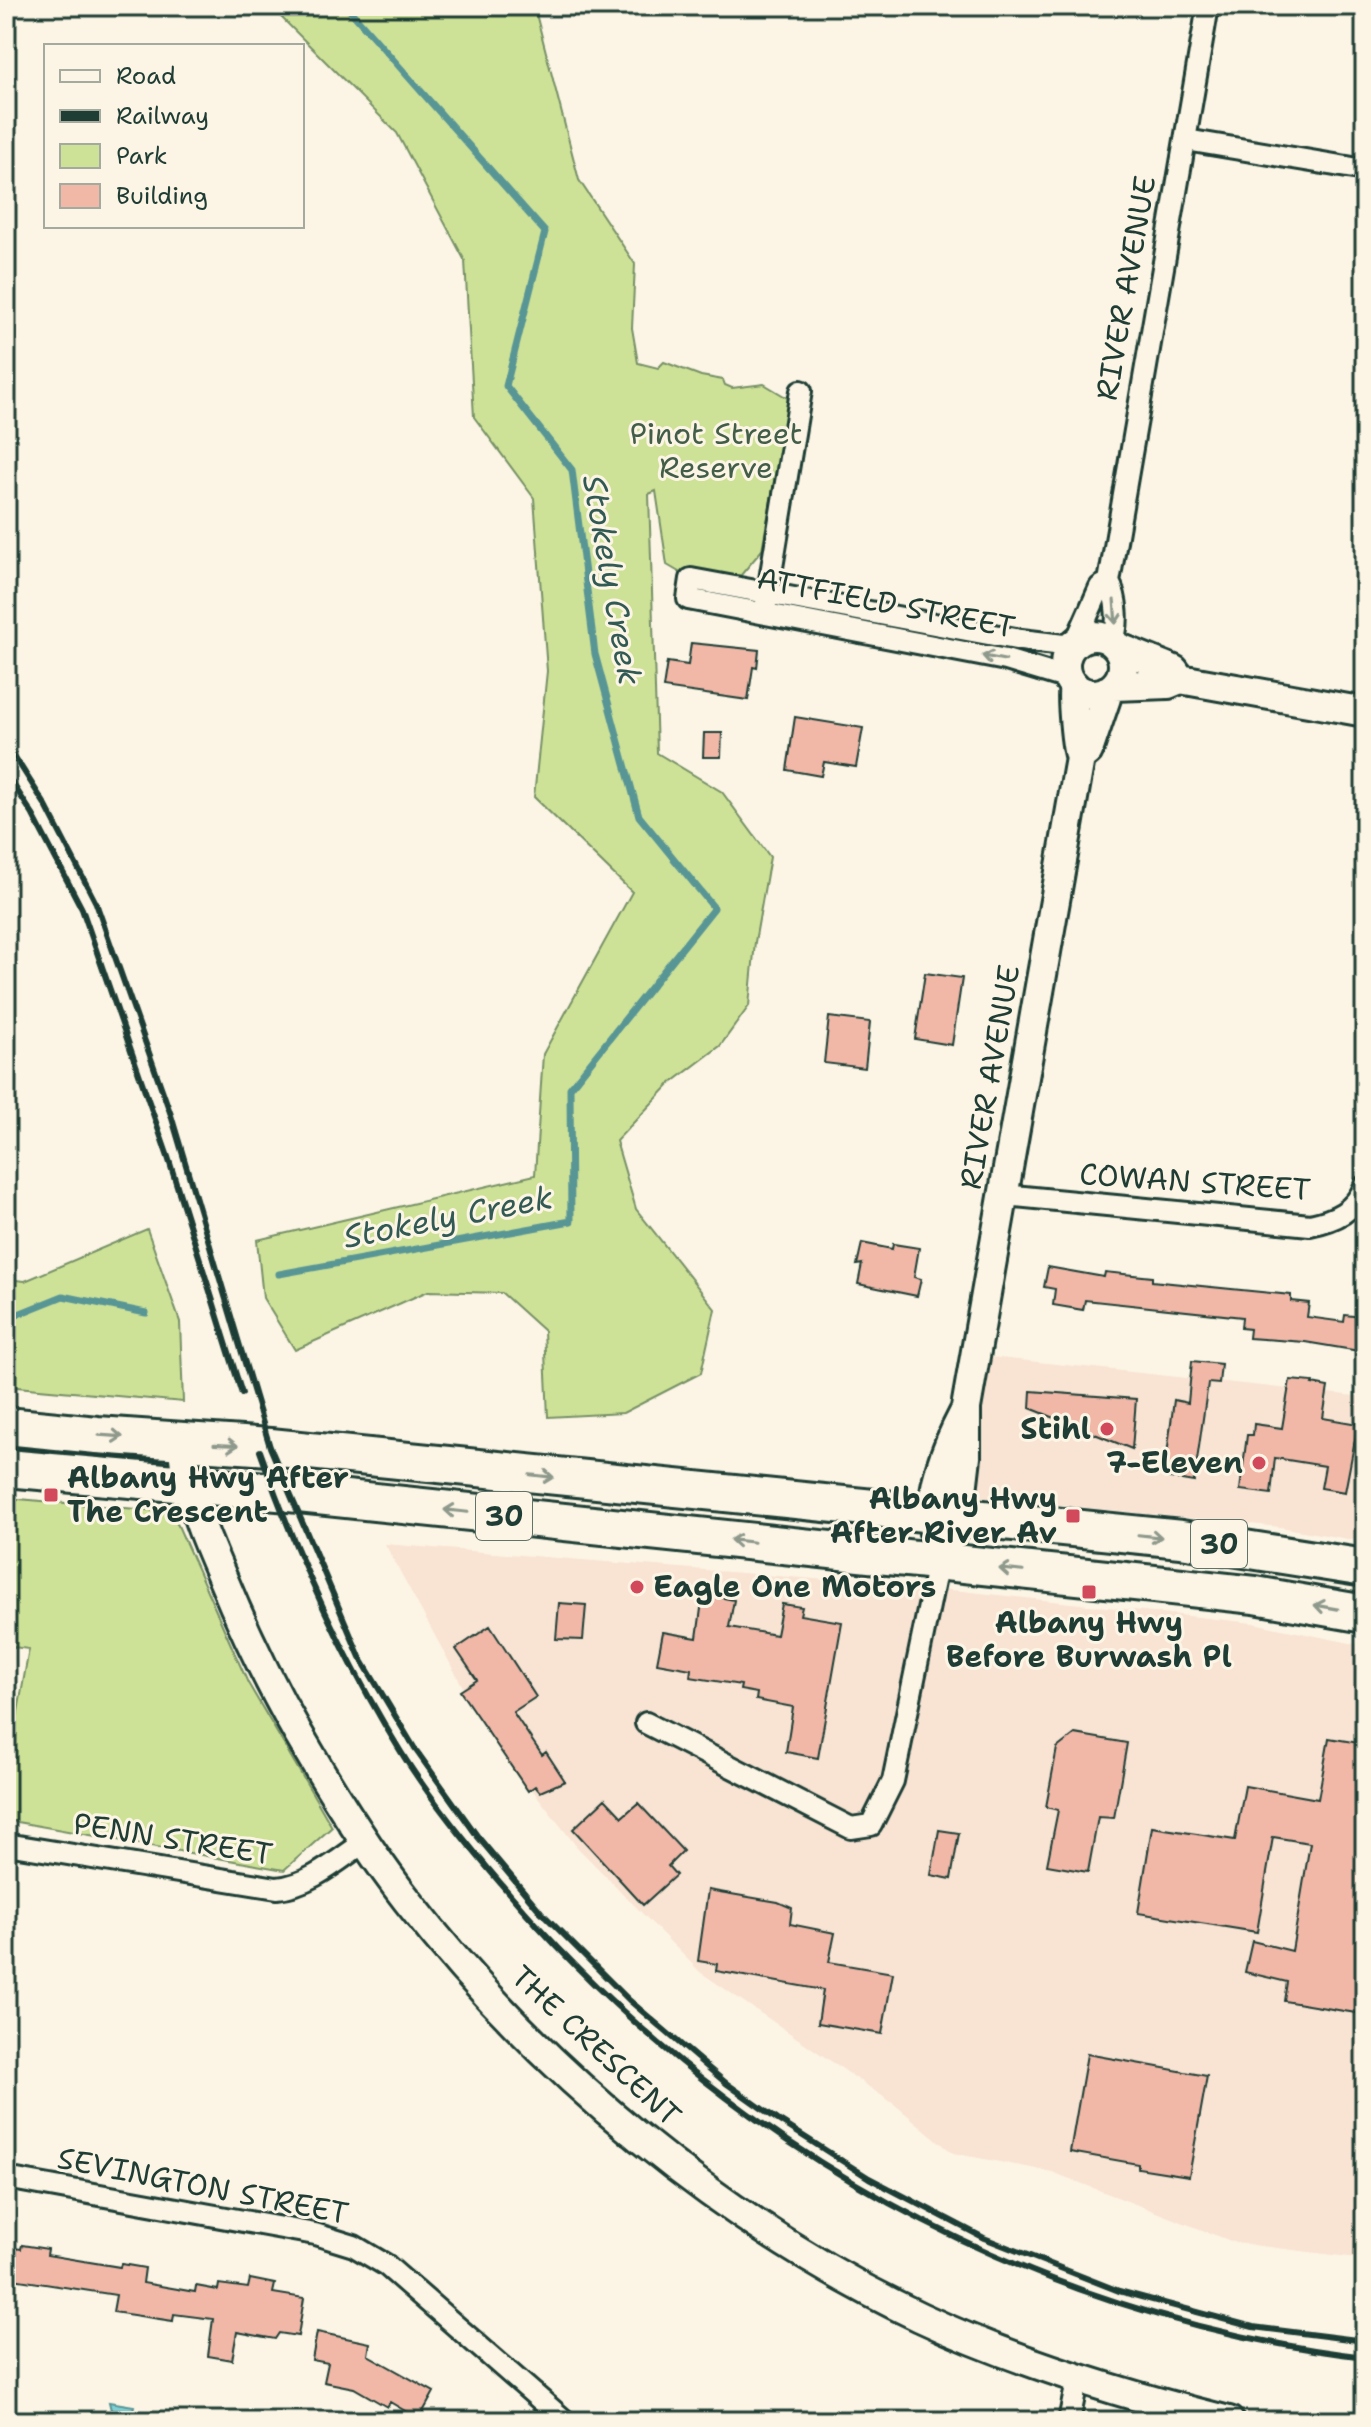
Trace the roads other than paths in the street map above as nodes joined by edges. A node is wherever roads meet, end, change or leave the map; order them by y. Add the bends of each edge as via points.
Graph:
1 (1208, 6) edge
2 (1186, 140) junction
3 (1365, 170) edge
4 (801, 391) dead end
5 (1109, 582) junction
6 (768, 593) junction
7 (764, 615) junction
8 (1076, 643) junction
9 (1115, 644) junction
10 (1180, 679) junction
11 (1071, 682) junction
12 (1110, 689) junction
13 (1365, 712) edge
14 (1080, 758) junction
15 (1365, 1186) edge
16 (1005, 1195) junction
17 (6, 1426) edge
18 (182, 1441) junction
19 (411, 1463) junction
20 (6, 1468) edge
21 (188, 1485) junction
22 (409, 1506) junction
23 (945, 1516) junction
24 (938, 1562) junction
25 (1365, 1568) edge
26 (1365, 1614) edge
27 (646, 1723) dead end
28 (366, 1841) junction
29 (6, 1844) edge
30 (6, 2178) edge
31 (1078, 2377) junction
32 (565, 2421) edge
33 (1069, 2421) edge
34 (1229, 2421) edge

1 - 2 street, RIVER AVENUE
2 - 3 street
2 - 5 street, RIVER AVENUE
4 - 6 street
5 - 8 street, RIVER AVENUE via 1100,587
5 -> 9 street, RIVER AVENUE via 1114,591
6 - 7 street
6 - 7 street, ATTFIELD STREET via 690,589
6 - 8 street, ATTFIELD STREET via 1021,640
11 -> 7 street, ATTFIELD STREET via 1006,660
8 - 9 main road via 1096,636
8 - 11 main road via 1066,662
9 - 10 main road via 1174,670
9 - 12 main road via 1123,672
10 - 12 main road
10 - 13 main road
11 - 12 main road via 1089,693
11 - 14 main road, RIVER AVENUE
12 - 14 main road, RIVER AVENUE via 1088,751
14 - 16 main road, RIVER AVENUE
15 - 16 street, COWAN STREET via 1349,1210 1310,1225
16 - 23 main road, RIVER AVENUE via 966,1408 966,1457
17 -> 18 highway, 30
18 -> 19 highway, 30
18 - 21 main road, THE CRESCENT
19 - 22 highway
19 -> 23 highway, 30
20 - 21 highway, 30
21 - 22 highway, 30
21 - 28 main road, THE CRESCENT via 228,1592 272,1684
24 -> 22 highway, 30
23 - 24 main road, RIVER AVENUE
23 -> 25 highway, 30 via 1181,1539
26 -> 24 highway, 30 via 1255,1595
24 - 27 street via 893,1781 871,1825 851,1828
28 - 29 street, PENN STREET via 310,1879 277,1888
28 - 31 main road, THE CRESCENT via 447,1950 528,2037 691,2177 791,2246 886,2301 962,2336
30 - 32 street, SEVINGTON STREET via 315,2234 354,2246 386,2265
31 - 33 street
31 - 34 main road, THE CRESCENT

